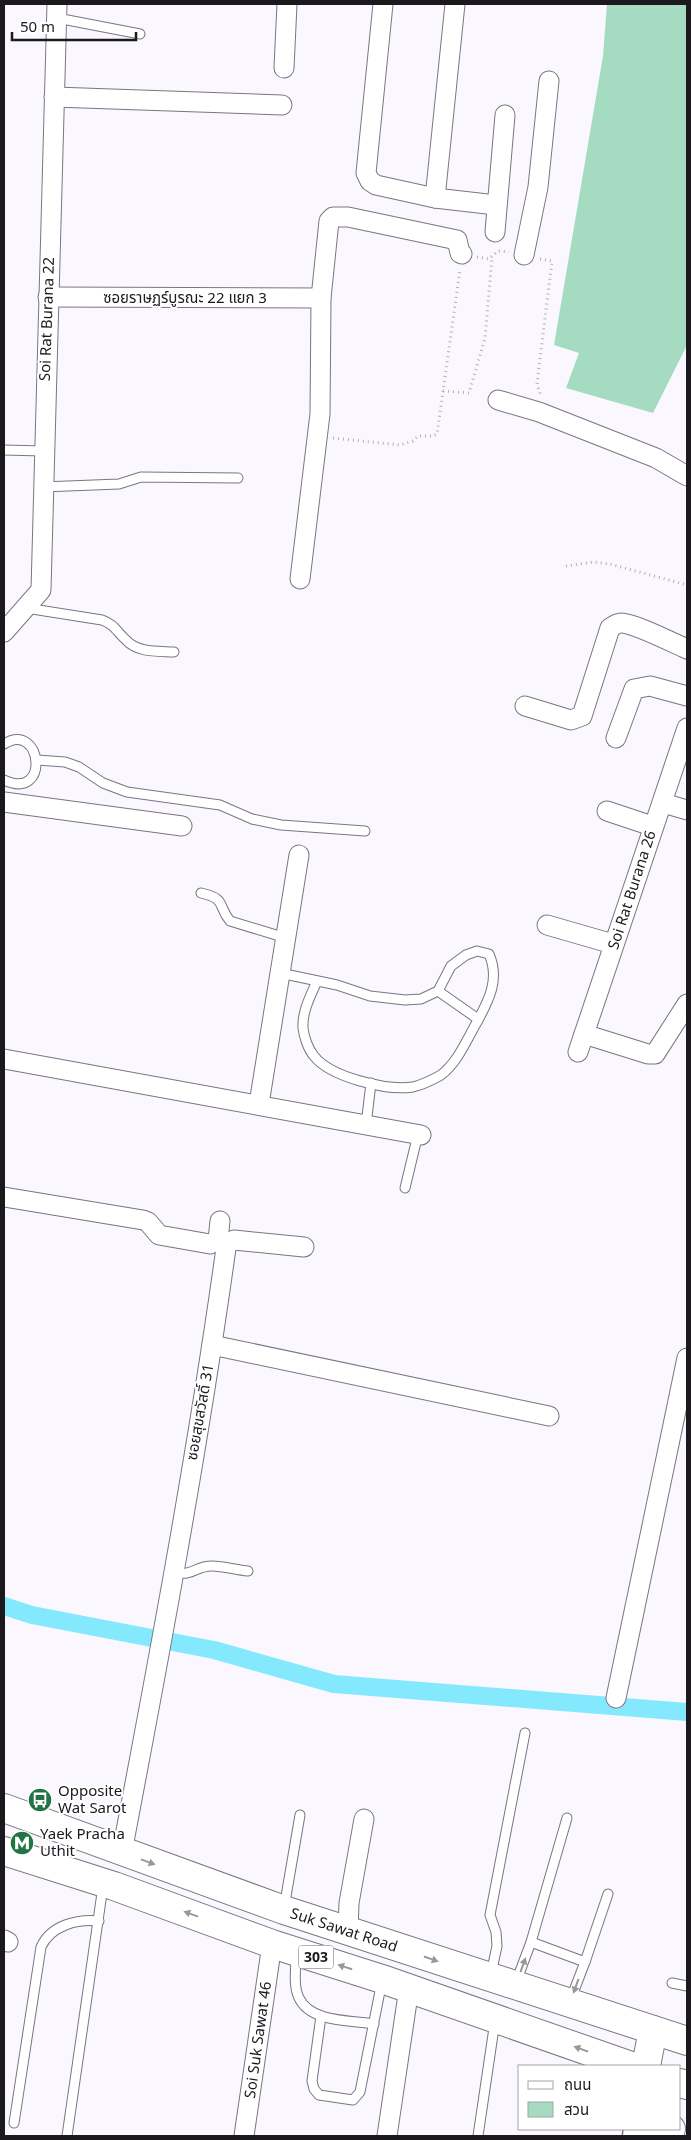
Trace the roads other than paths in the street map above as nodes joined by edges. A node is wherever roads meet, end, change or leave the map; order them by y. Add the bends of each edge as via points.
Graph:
1 (287, 4) edge
2 (383, 4) edge
3 (456, 4) edge
4 (57, 11) edge
5 (140, 34) dead end
6 (284, 68) dead end
7 (549, 82) dead end
8 (54, 97) junction
9 (282, 105) dead end
10 (504, 114) dead end
11 (435, 198) junction
12 (496, 204) junction
13 (495, 232) dead end
14 (462, 254) road end
15 (524, 256) road end
16 (48, 297) junction
17 (321, 298) junction
18 (498, 400) dead end
19 (4, 450) edge
20 (43, 451) junction
21 (687, 476) edge
22 (238, 478) dead end
23 (42, 488) junction
24 (300, 578) dead end
25 (26, 608) junction
26 (8, 627) edge
27 (687, 649) edge
28 (174, 652) dead end
29 (687, 696) edge
30 (525, 706) dead end
31 (687, 728) edge
32 (616, 738) dead end
33 (4, 744) edge
34 (37, 760) junction
35 (4, 780) edge
36 (4, 802) edge
37 (663, 802) junction
38 (687, 810) edge
39 (607, 811) dead end
40 (182, 826) dead end
41 (652, 826) junction
42 (365, 831) dead end
43 (299, 855) dead end
44 (201, 893) dead end
45 (547, 925) dead end
46 (286, 938) junction
47 (613, 944) junction
48 (280, 973) junction
49 (317, 981) junction
50 (438, 992) junction
51 (687, 1004) edge
52 (478, 1019) junction
53 (584, 1034) junction
54 (578, 1052) dead end
55 (4, 1059) edge
56 (371, 1083) junction
57 (259, 1104) junction
58 (366, 1124) junction
59 (420, 1135) joint
60 (405, 1188) dead end
61 (4, 1196) edge
62 (220, 1221) dead end
63 (304, 1247) dead end
64 (212, 1345) junction
65 (687, 1358) edge
66 (549, 1416) dead end
67 (248, 1571) dead end
68 (173, 1572) junction
69 (616, 1698) dead end
70 (525, 1733) dead end
71 (4, 1808) edge
72 (300, 1815) dead end
73 (364, 1818) dead end
74 (567, 1818) dead end
75 (4, 1851) edge
76 (122, 1852) junction
77 (104, 1883) junction
78 (608, 1894) dead end
79 (284, 1910) junction
80 (99, 1921) junction
81 (348, 1930) junction
82 (531, 1942) junction
83 (284, 1947) junction
84 (585, 1962) junction
85 (382, 1979) junction
86 (502, 1983) junction
87 (672, 1983) dead end
88 (687, 1986) edge
89 (409, 1988) junction
90 (569, 2004) junction
91 (321, 2016) junction
92 (495, 2018) junction
93 (374, 2024) junction
94 (644, 2027) junction
95 (687, 2041) edge
96 (630, 2065) edge
97 (633, 2065) edge
98 (14, 2123) dead end
99 (669, 2130) edge
100 (68, 2136) edge
101 (244, 2136) edge
102 (387, 2136) edge
103 (478, 2136) edge
104 (656, 2136) edge

1 - 6 street
2 - 11 street via 366,174 376,185
3 - 11 street
4 - 5 lane
4 - 8 street, Soi Rat Burana 22
7 - 15 street via 538,187
8 - 9 street
8 - 16 street, Soi Rat Burana 22
10 - 12 street
11 - 12 street
12 - 13 street
14 - 17 street via 457,240 348,217 333,217 328,223
16 - 17 street, ซอยราษฏร์บูรณะ 22 แยก 3
16 - 20 street, Soi Rat Burana 22
17 - 24 street via 320,414
18 - 21 street via 539,412 656,458
19 - 20 lane
20 - 23 street, Soi Rat Burana 22
22 - 23 lane via 141,477 119,484
23 - 25 street, Soi Rat Burana 22 via 41,590
25 - 26 street, Soi Rat Burana 22
25 - 28 lane via 102,620 111,623 134,647
27 - 30 street via 621,623 614,625 610,628 582,716 571,720
29 - 32 street via 650,686 634,689
31 - 37 street, Soi Rat Burana 26
33 - 34 lane via 16,740 24,742 32,748
34 - 35 lane via 34,773 28,780 20,783
34 - 42 lane via 65,762 127,792 220,804 252,819 281,825
36 - 40 street
37 - 38 street
37 - 41 street, Soi Rat Burana 26
39 - 41 street
41 - 47 street, Soi Rat Burana 26
43 - 46 street
44 - 46 lane via 221,902 230,921
45 - 47 street
46 - 48 street
47 - 53 street, Soi Rat Burana 26
48 - 49 lane
48 - 57 street
49 - 50 lane via 370,996 405,1000 427,998
49 - 56 lane via 306,1006 303,1027 314,1057 330,1070
50 - 52 lane
50 - 52 lane via 451,966 477,951 489,954 494,983 487,1005
51 - 53 street via 656,1054
52 - 56 lane via 452,1064 440,1075 413,1086
53 - 54 street, Soi Rat Burana 26
55 - 57 street
56 - 58 lane
57 - 58 street
58 - 59 street
59 - 60 lane
61 - 62 street via 143,1220 159,1235 210,1244 218,1240
63 - 64 street, ซอยสุขสวัสดิ์ 31 via 229,1242
64 - 66 street
64 - 68 street, ซอยสุขสวัสดิ์ 31
65 - 69 street
67 - 68 lane via 212,1566 188,1574
68 - 76 street, ซอยสุขสวัสดิ์ 31
70 - 86 lane via 490,1915
71 - 76 main road, Suk Sawat Road / 303
72 - 79 lane
73 - 81 street via 349,1902
74 - 82 lane
75 - 77 main road, 303
76 -> 79 main road, Suk Sawat Road / 303
77 - 80 lane
83 -> 77 main road, 303
78 - 84 lane
79 - 81 main road, Suk Sawat Road / 303
80 - 98 lane via 74,1921 45,1938 41,1947
80 - 100 lane
81 -> 86 main road, Suk Sawat Road / 303
82 - 84 lane
86 -> 82 lane
85 -> 83 main road, 303
83 - 91 lane via 299,1998
83 - 101 street, Soi Suk Sawat 46
84 -> 90 lane
85 - 89 main road, 303
85 - 93 lane
86 - 90 main road, Suk Sawat Road / 303
87 - 88 lane
89 - 92 main road, 303
89 - 102 street
90 - 94 main road, Suk Sawat Road / 303
91 - 93 lane
91 - 93 lane via 312,2081 314,2089 319,2094 353,2100 360,2092
96 -> 92 main road, 303
92 - 103 lane
94 - 95 main road, Suk Sawat Road / 303
94 - 97 main road
99 - 104 main road

